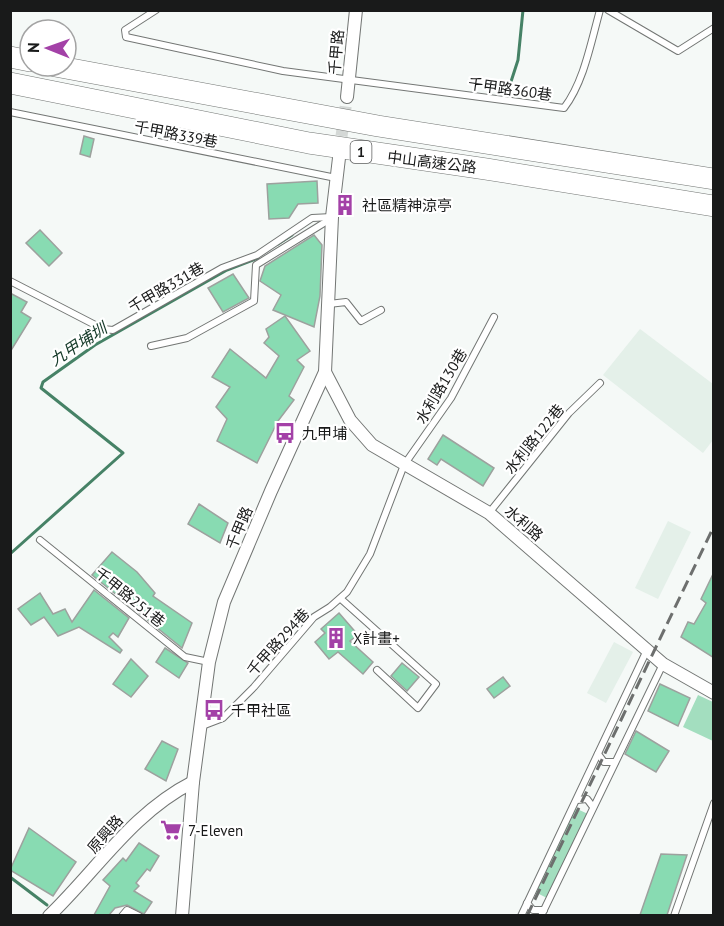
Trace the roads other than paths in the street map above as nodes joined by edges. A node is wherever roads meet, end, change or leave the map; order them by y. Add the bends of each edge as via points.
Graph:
1 (156, 10) edge
2 (356, 10) edge
3 (600, 10) edge
4 (608, 10) edge
5 (714, 28) edge
6 (78, 70) edge
7 (349, 79) junction
8 (10, 83) edge
9 (347, 97) tunnel mouth
10 (10, 112) edge
11 (339, 158) tunnel mouth
12 (337, 178) junction
13 (714, 179) edge
14 (714, 206) edge
15 (332, 217) junction
16 (10, 280) edge
17 (328, 304) junction
18 (381, 310) dead end
19 (494, 317) dead end
20 (151, 346) dead end
21 (325, 372) junction
22 (600, 383) dead end
23 (404, 465) junction
24 (489, 513) junction
25 (40, 540) dead end
26 (341, 599) junction
27 (648, 650) junction
28 (209, 662) junction
29 (663, 664) junction
30 (376, 670) dead end
31 (714, 693) edge
32 (201, 726) junction
33 (598, 754) junction
34 (615, 762) junction
35 (192, 782) junction
36 (577, 800) junction
37 (714, 803) edge
38 (593, 807) junction
39 (527, 903) junction
40 (542, 913) edge
41 (49, 915) edge
42 (122, 915) edge
43 (139, 915) edge
44 (182, 915) edge
45 (521, 915) edge
46 (674, 915) edge

1 - 7 lane via 125,30 126,37 283,71
2 - 7 street, 千甲路
3 - 7 lane, 千甲路360巷 via 588,53 564,108
4 - 5 lane via 678,51
6 - 13 highway, 中山高速公路 / 1 via 378,126
7 - 9 street, 千甲路
8 - 14 highway, 中山高速公路 / 1 via 309,143
10 - 12 lane, 千甲路339巷
11 - 12 street, 千甲路
12 - 15 street, 千甲路
15 - 16 lane, 千甲路331巷 via 312,218 257,255 222,268 113,330 103,329
15 - 17 street, 千甲路
15 - 20 lane via 256,265 254,301 187,339
17 - 18 lane via 346,302 361,321
17 - 21 street, 千甲路
19 - 23 lane, 水利路130巷 via 451,398
21 - 23 street, 水利路 via 346,413 363,435
21 - 28 street, 千甲路 via 224,602
22 - 24 lane, 水利路122巷 via 569,413
23 - 24 street, 水利路
23 - 26 lane, 千甲路294巷 via 370,554
24 - 27 street, 水利路
25 - 28 lane, 千甲路251巷 via 185,657
26 - 30 lane via 436,684 418,708
26 - 32 lane, 千甲路294巷 via 314,616 223,718
27 - 29 street, 水利路
27 - 33 lane
28 - 32 street, 千甲路
29 - 31 street, 水利路
29 - 34 lane
32 - 35 street, 千甲路
33 - 34 lane via 604,762
33 - 36 lane
34 - 38 lane
35 - 41 street, 原興路 via 140,817
35 - 44 street, 千甲路
36 - 38 lane via 587,799
36 - 39 lane
37 - 46 lane
38 - 40 lane
39 - 40 lane
39 - 45 lane
42 - 43 lane via 127,910

